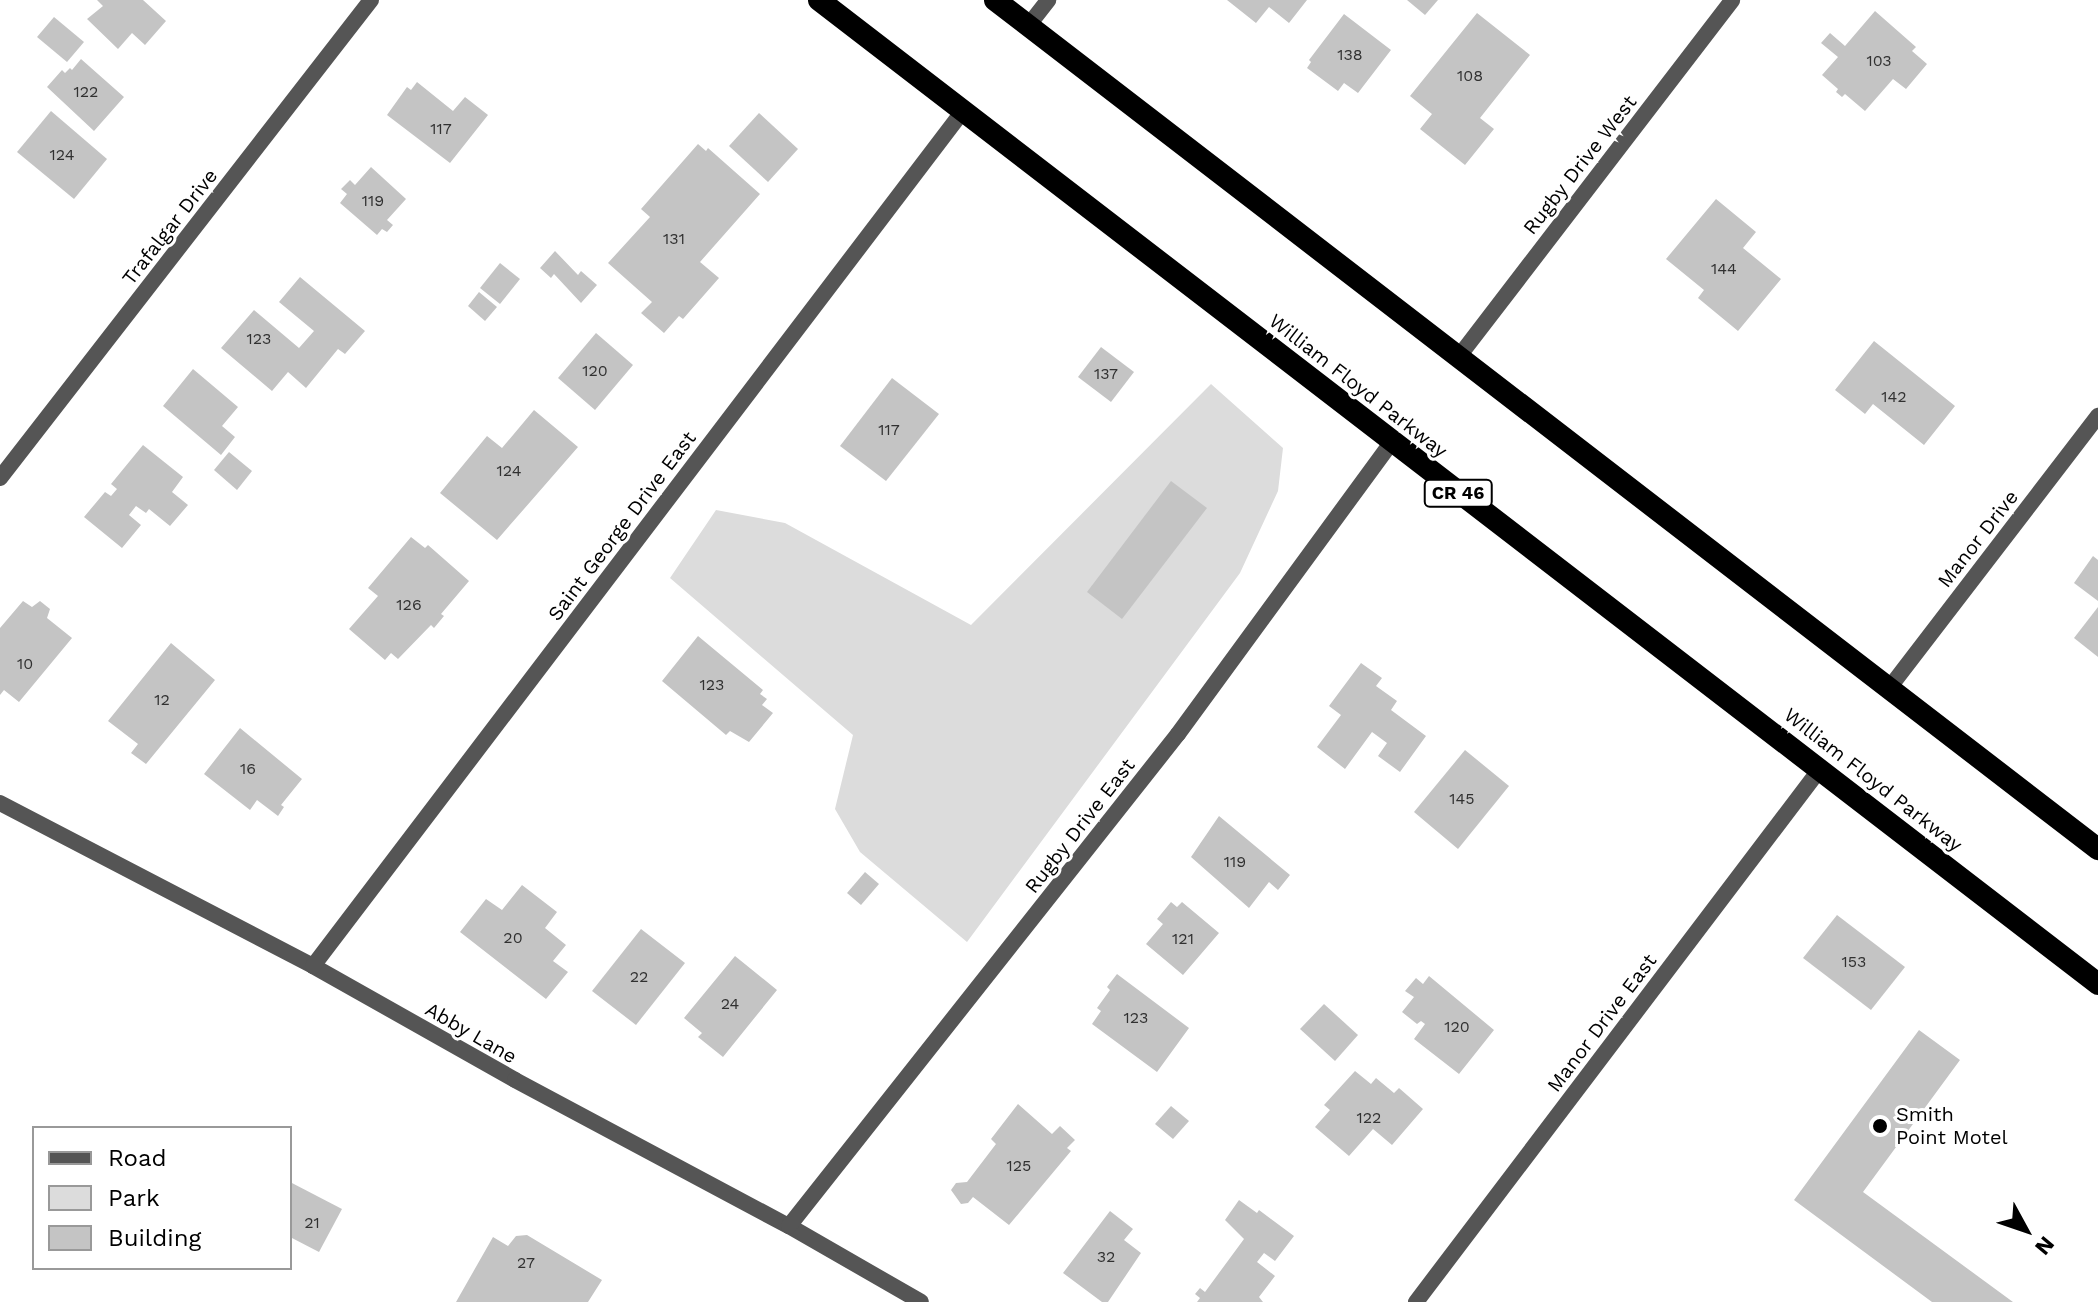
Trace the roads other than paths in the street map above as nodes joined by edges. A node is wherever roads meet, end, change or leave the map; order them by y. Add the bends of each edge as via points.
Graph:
1 (371, 0) edge
2 (819, 0) edge
3 (995, 0) edge
4 (1048, 0) edge
5 (1732, 0) edge
6 (1028, 26) junction
7 (963, 111) junction
8 (1460, 355) junction
9 (2098, 416) edge
10 (1391, 443) junction
11 (0, 478) edge
12 (1890, 687) junction
13 (1820, 769) junction
14 (0, 803) edge
15 (2098, 849) edge
16 (313, 966) junction
17 (2098, 984) edge
18 (789, 1226) junction
19 (921, 1302) edge
20 (1416, 1302) edge

1 - 11 street, Trafalgar Drive
2 - 7 highway, William Floyd Parkway / CR 46
3 - 6 highway
4 - 6 street
5 - 8 street, Rugby Drive West
6 - 8 highway
7 - 10 highway, William Floyd Parkway / CR 46
7 - 16 street, Saint George Drive East
8 - 12 highway
9 - 12 street, Manor Drive
10 - 13 highway, William Floyd Parkway / CR 46
10 - 18 street, Rugby Drive East via 1178,734
12 - 15 highway
13 - 17 highway, William Floyd Parkway / CR 46
13 - 20 street, Manor Drive East
14 - 16 street, Abby Lane
16 - 18 street, Abby Lane
18 - 19 street, Abby Lane

